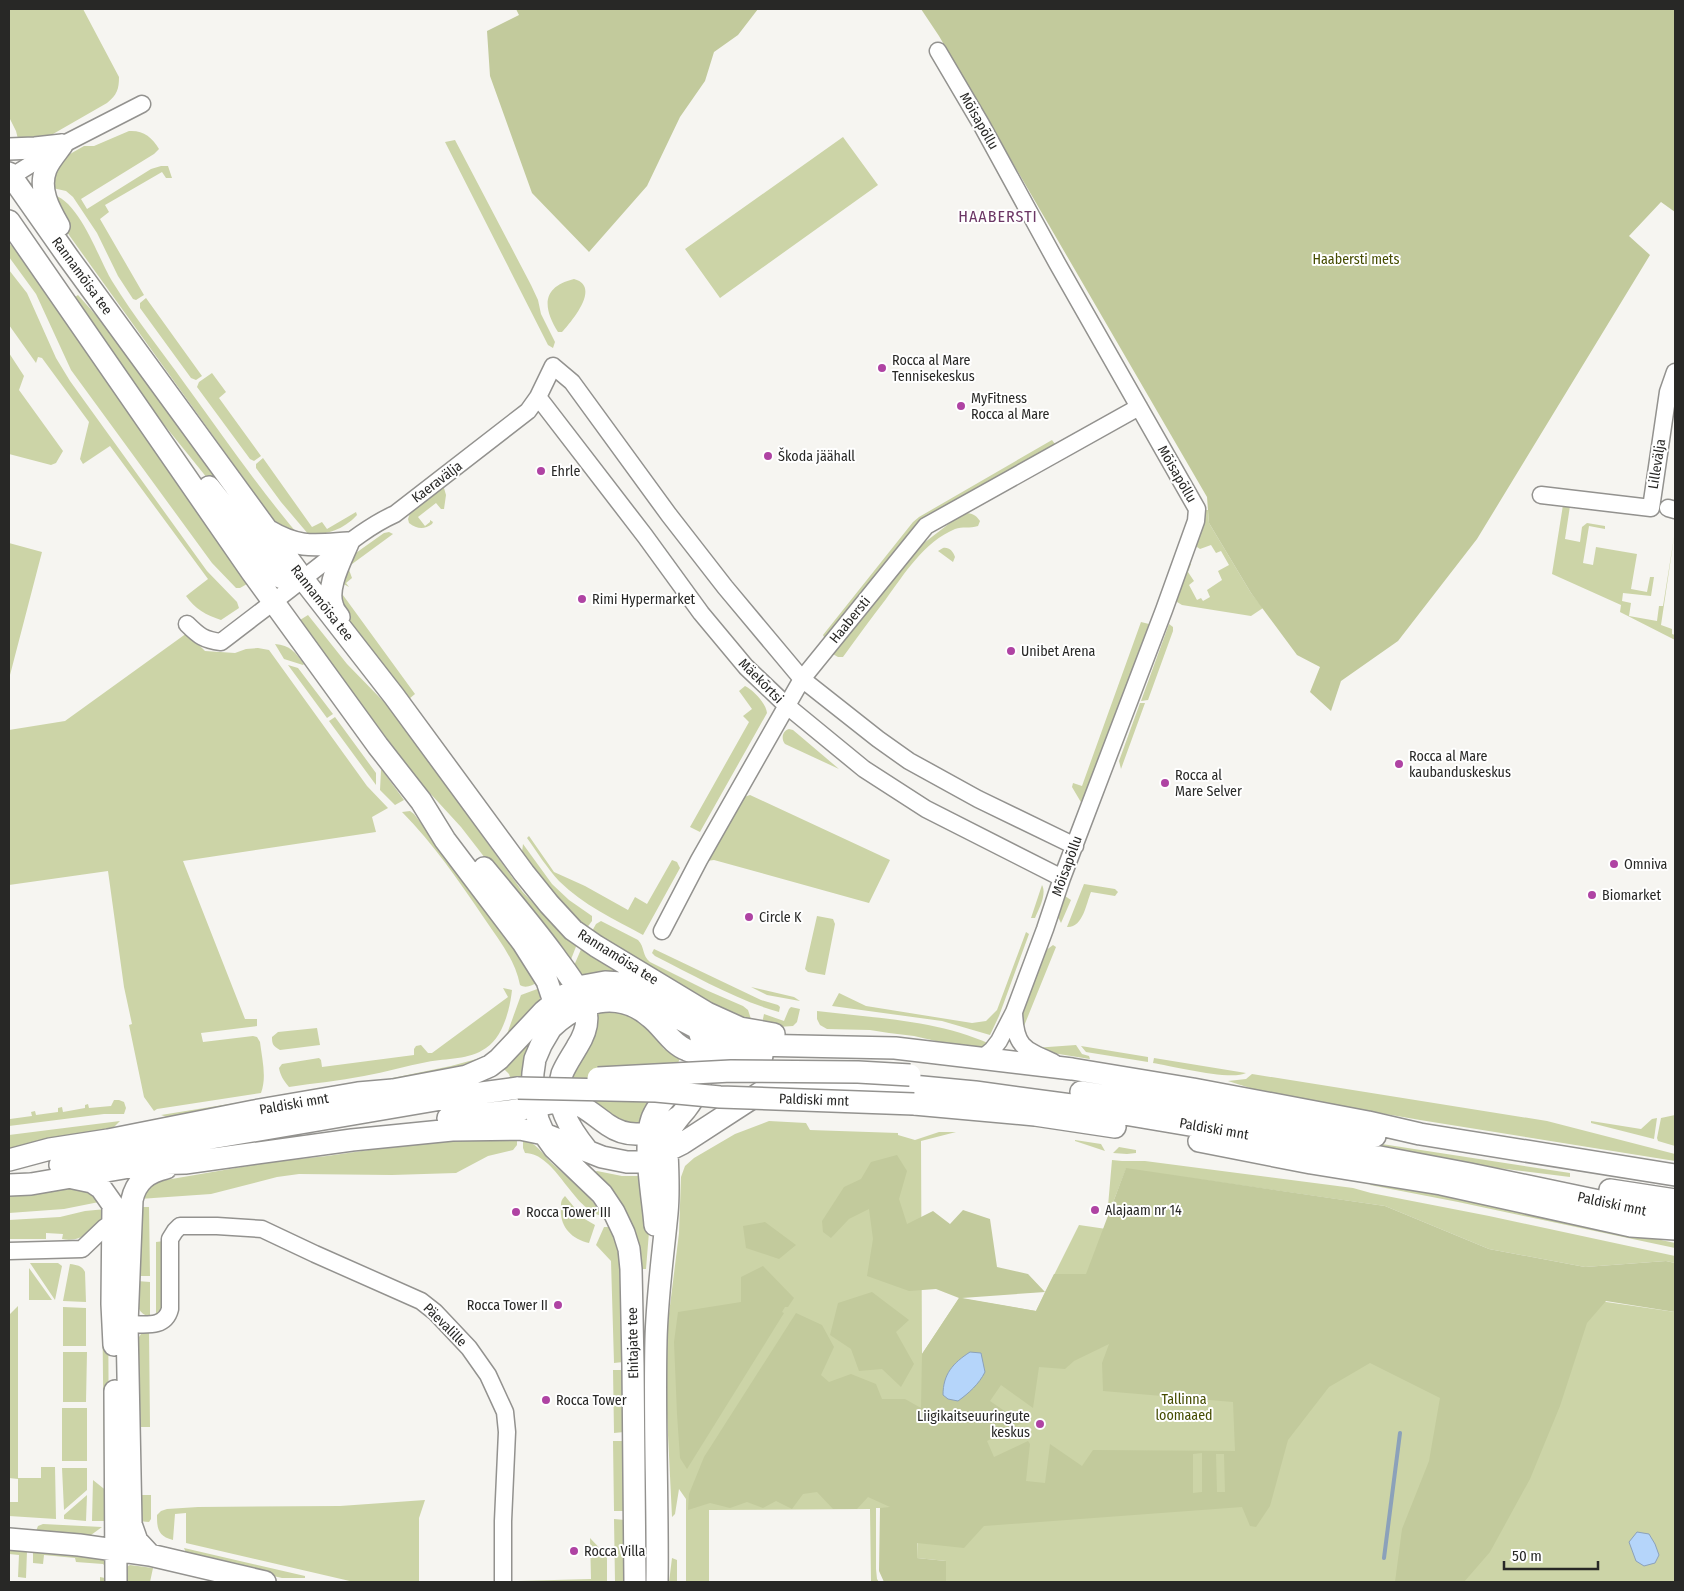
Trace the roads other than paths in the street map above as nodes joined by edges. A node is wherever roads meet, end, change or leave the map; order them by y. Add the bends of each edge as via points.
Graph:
1 (938, 51) dead end
2 (142, 104) dead end
3 (62, 145) junction
4 (9, 149) edge
5 (10, 176) edge
6 (9, 221) edge
7 (9, 237) edge
8 (29, 250) junction
9 (68, 257) junction
10 (1675, 372) edge
11 (538, 397) junction
12 (1139, 407) junction
13 (142, 415) junction
14 (1541, 495) dead end
15 (267, 530) junction
16 (348, 543) junction
17 (303, 579) junction
18 (274, 602) junction
19 (187, 624) dead end
20 (348, 638) junction
21 (802, 679) junction
22 (786, 705) junction
23 (421, 801) junction
24 (1075, 846) junction
25 (1062, 878) junction
26 (662, 931) dead end
27 (674, 993) junction
28 (581, 997) junction
29 (554, 1002) junction
30 (1014, 1012) junction
31 (676, 1017) junction
32 (551, 1028) junction
33 (699, 1030) junction
34 (695, 1052) junction
35 (932, 1053) junction
36 (980, 1060) junction
37 (1072, 1069) junction
38 (518, 1088) junction
39 (561, 1102) junction
40 (535, 1107) junction
41 (682, 1114) junction
42 (544, 1134) junction
43 (648, 1134) junction
44 (1420, 1134) junction
45 (352, 1140) junction
46 (588, 1151) junction
47 (661, 1157) junction
48 (9, 1160) edge
49 (185, 1163) junction
50 (9, 1166) edge
51 (73, 1169) junction
52 (1470, 1174) junction
53 (1675, 1175) edge
54 (9, 1179) edge
55 (9, 1185) edge
56 (1675, 1200) edge
57 (1675, 1217) edge
58 (121, 1227) junction
59 (1675, 1229) edge
60 (9, 1251) edge
61 (127, 1324) junction
62 (9, 1539) edge
63 (116, 1550) junction
64 (150, 1555) junction
65 (258, 1581) edge
66 (116, 1582) edge
67 (503, 1582) edge
68 (635, 1582) edge
69 (658, 1582) edge

1 - 12 street, Mõisapõllu
2 - 3 street
3 - 4 main road
3 - 5 street
3 - 9 main road via 46,169 43,191 49,210 64,235
5 - 9 main road, Rannamõisa tee
6 - 8 main road, Rannamõisa tee
7 - 8 main road
8 - 13 main road, Rannamõisa tee
9 - 15 main road, Rannamõisa tee
10 - 14 street, Lillevälja via 1668,392 1651,508
11 - 16 street, Kaeravälja via 528,411 447,474 394,514 376,522
11 - 21 street, Kaeravälja via 553,366 572,382 725,587
11 - 22 street, Mäekõrtsi via 701,613 746,667
12 - 21 street, Haabersti via 926,526
12 - 24 street, Mõisapõllu via 1197,509 1196,521
13 - 17 main road via 206,483 280,577 291,582
13 - 18 main road, Rannamõisa tee
15 - 16 main road via 293,543 317,546
15 - 17 main road, Rannamõisa tee
16 - 17 street, Kaeravälja
16 - 20 main road via 332,583 331,594 333,608 346,626
17 - 18 street, Kaeravälja
17 - 20 main road, Rannamõisa tee
18 - 19 street, Kaeravälja via 221,642 208,640
18 - 23 main road, Rannamõisa tee
20 - 27 main road, Rannamõisa tee via 549,904 573,930
21 - 22 street, Haabersti
21 - 24 street via 909,760 978,799
22 - 25 street, Mäekõrtsi via 864,769 926,809
22 - 26 street, Haabersti via 698,860
23 - 28 main road via 455,832 536,931
23 - 29 main road, Rannamõisa tee via 445,840 523,943 547,981
24 - 25 street, Mõisapõllu
25 - 30 street, Mõisapõllu
27 - 33 main road via 687,1006
27 - 35 main road, Rannamõisa tee via 720,1020 760,1032 783,1036 889,1040
28 - 29 main road, Paldiski mnt
28 - 31 main road via 591,984 622,983 657,998
28 - 32 main road
28 - 34 main road via 638,1008 670,1038
28 - 39 main road via 587,1014 586,1029 562,1074
29 - 32 main road
29 - 48 main road, Paldiski mnt via 490,1066 467,1076 254,1111 50,1149
30 - 36 street, Mõisapõllu via 1000,1041
30 - 37 street, Mõisapõllu via 1019,1042 1033,1054
31 - 33 main road, Paldiski mnt
31 - 34 main road
32 - 40 main road via 535,1059 532,1088
33 - 34 main road via 703,1040
33 - 35 main road, Paldiski mnt via 720,1040 752,1045 863,1046
34 - 35 main road via 716,1057
34 - 41 main road via 705,1063 699,1087
34 - 43 main road via 674,1090 654,1113
35 - 36 main road, Paldiski mnt
36 - 37 main road, Paldiski mnt
37 - 44 main road, Paldiski mnt via 1193,1089
38 - 44 main road, Paldiski mnt, bridge via 612,1076 731,1071 858,1072 1031,1085 1366,1136
38 - 51 main road, Paldiski mnt via 398,1107
38 - 59 main road, Paldiski mnt, bridge via 914,1104 1034,1115 1440,1184 1631,1226
39 - 40 main road
39 - 43 main road via 580,1105 617,1130
39 - 46 main road via 568,1124
40 - 42 main road
40 - 45 main road via 396,1124
41 - 43 main road via 667,1126
41 - 47 main road via 668,1135
42 - 45 main road, Paldiski mnt via 520,1129 460,1130
42 - 46 main road, Paldiski mnt
42 - 68 main road, Ehitajate tee via 602,1194 617,1218 629,1249
43 - 47 main road
44 - 53 main road, Paldiski mnt
45 - 49 main road, Paldiski mnt
46 - 47 main road, Paldiski mnt via 627,1162
47 - 52 main road, Paldiski mnt via 763,1091 795,1082 827,1081 1028,1098
47 - 69 main road, Ehitajate tee via 667,1212 657,1298
49 - 51 main road, Paldiski mnt
49 - 58 main road via 151,1173 137,1184
50 - 51 main road, Paldiski mnt
51 - 54 main road, Paldiski mnt
51 - 55 main road, Paldiski mnt via 31,1184
51 - 58 main road via 108,1196
52 - 56 main road via 1574,1184
52 - 57 main road, Paldiski mnt
58 - 60 street via 105,1227 82,1249
58 - 61 main road
58 - 63 main road via 112,1304
61 - 64 main road via 131,1524 137,1542
61 - 67 street, Päevalille via 160,1323 169,1315 170,1239 180,1226 262,1229 421,1301 470,1348 505,1412
62 - 63 main road
63 - 64 main road
63 - 66 main road
64 - 65 main road

